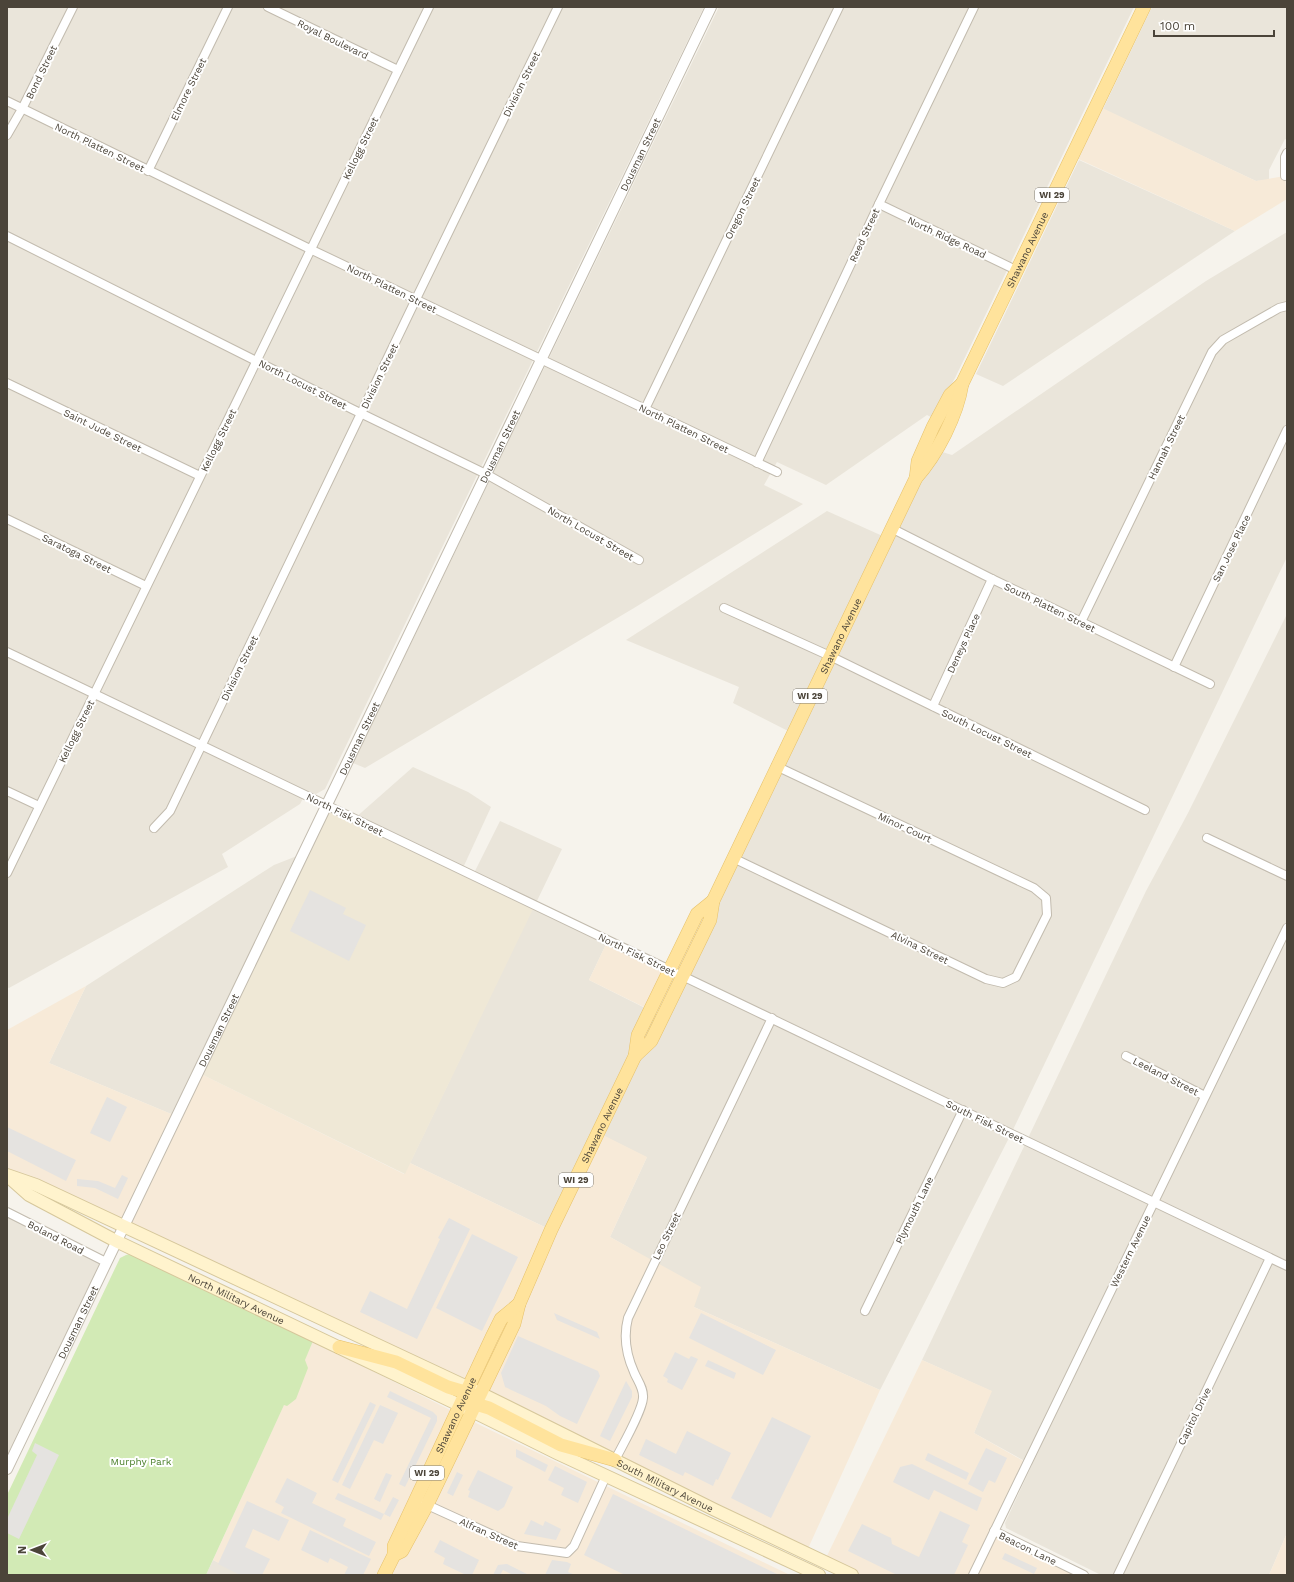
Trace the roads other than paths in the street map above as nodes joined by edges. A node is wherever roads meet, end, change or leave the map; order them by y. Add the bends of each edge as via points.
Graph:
1 (73, 7) edge
2 (228, 7) edge
3 (268, 7) edge
4 (429, 7) edge
5 (558, 7) edge
6 (711, 7) edge
7 (839, 7) edge
8 (974, 7) edge
9 (1144, 7) edge
10 (398, 70) junction
11 (7, 102) edge
12 (22, 109) junction
13 (7, 135) edge
14 (1287, 153) edge
15 (148, 170) junction
16 (1285, 176) dead end
17 (878, 204) junction
18 (7, 236) edge
19 (310, 249) junction
20 (1016, 270) junction
21 (416, 299) junction
22 (1287, 306) edge
23 (541, 360) junction
24 (256, 361) junction
25 (7, 383) edge
26 (645, 409) junction
27 (361, 413) junction
28 (1287, 430) edge
29 (757, 463) junction
30 (777, 472) dead end
31 (486, 474) junction
32 (200, 476) junction
33 (7, 519) edge
34 (891, 528) junction
35 (639, 560) dead end
36 (992, 579) junction
37 (146, 586) junction
38 (724, 608) dead end
39 (1081, 622) junction
40 (7, 652) edge
41 (830, 656) junction
42 (1174, 667) junction
43 (1210, 684) dead end
44 (94, 694) junction
45 (933, 706) junction
46 (201, 746) junction
47 (776, 766) junction
48 (7, 790) edge
49 (326, 805) junction
50 (39, 806) junction
51 (1145, 810) dead end
52 (154, 828) dead end
53 (1207, 838) dead end
54 (733, 858) junction
55 (7, 873) edge
56 (1287, 876) edge
57 (1034, 888) joint
58 (713, 901) junction
59 (1287, 928) edge
60 (670, 970) junction
61 (683, 976) junction
62 (772, 1018) junction
63 (635, 1056) junction
64 (1126, 1056) dead end
65 (1205, 1096) junction
66 (963, 1110) junction
67 (7, 1176) edge
68 (1154, 1202) junction
69 (7, 1212) edge
70 (123, 1226) junction
71 (116, 1241) junction
72 (1270, 1258) junction
73 (106, 1262) junction
74 (1287, 1266) edge
75 (519, 1304) junction
76 (865, 1311) dead end
77 (339, 1347) junction
78 (466, 1390) junction
79 (476, 1403) junction
80 (459, 1405) junction
81 (615, 1460) junction
82 (7, 1469) edge
83 (606, 1476) junction
84 (421, 1502) junction
85 (994, 1531) junction
86 (384, 1575) edge
87 (819, 1575) edge
88 (852, 1575) edge
89 (973, 1575) edge
90 (1084, 1575) edge
91 (1118, 1575) edge

1 - 12 street, Bond Street
2 - 15 street, Elmore Street
3 - 10 street, Royal Boulevard
4 - 10 street, Kellogg Street
5 - 21 street, Division Street
6 - 23 street, Dousman Street
7 - 26 street, Oregon Street
8 - 17 street, Reed Street
9 - 20 main road, Shawano Avenue / WI 29
10 - 19 street, Kellogg Street
11 - 12 street, North Platten Street
12 - 13 street, Bond Street
12 - 15 street, North Platten Street
14 - 16 street
15 - 19 street, North Platten Street
17 - 20 street, North Ridge Road
17 - 29 street, Reed Street
18 - 24 street, North Locust Street
19 - 21 street, North Platten Street
19 - 24 street, Kellogg Street
20 - 34 main road, Shawano Avenue / WI 29 via 962,384 959,399 936,450 916,478
21 - 23 street, North Platten Street
21 - 27 street, Division Street
22 - 39 street, Hannah Street via 1223,340 1212,352
23 - 26 street, North Platten Street
23 - 31 street, Dousman Street
24 - 27 street, North Locust Street
24 - 32 street, Kellogg Street
25 - 32 street, Saint Jude Street
26 - 29 street, North Platten Street
27 - 31 street, North Locust Street
27 - 46 street, Division Street
28 - 42 street, San Jose Place
29 - 30 street, North Platten Street
31 - 35 street, North Locust Street
31 - 49 street, Dousman Street
32 - 37 street, Kellogg Street
33 - 37 street, Saratoga Street
34 - 36 street, South Platten Street
34 - 41 main road, Shawano Avenue / WI 29
36 - 39 street, South Platten Street
36 - 45 street, Deneys Place
37 - 44 street, Kellogg Street
38 - 41 street
39 - 42 street, South Platten Street
40 - 44 street, North Fisk Street
41 - 45 street, South Locust Street
41 - 47 main road, Shawano Avenue / WI 29
42 - 43 street, South Platten Street
44 - 46 street, North Fisk Street
44 - 50 street, Kellogg Street
45 - 51 street, South Locust Street
46 - 49 street, North Fisk Street
46 - 52 street, Division Street via 170,811
47 - 54 main road, Shawano Avenue / WI 29
47 - 57 street, Minor Court
48 - 50 street
49 - 60 street, North Fisk Street
49 - 70 street, Dousman Street
50 - 55 street, Kellogg Street
53 - 56 street
54 - 57 street, Alvina Street via 986,979 1003,983 1016,977 1047,915 1046,898
54 - 58 main road, Shawano Avenue / WI 29
58 - 60 main road, Shawano Avenue / WI 29 via 697,914
58 - 61 main road, Shawano Avenue / WI 29 via 710,920
59 - 65 street, Western Avenue
60 - 61 street, North Fisk Street
60 - 63 main road, Shawano Avenue / WI 29 via 638,1035
61 - 62 street, South Fisk Street
61 - 63 main road, Shawano Avenue / WI 29 via 651,1041
62 - 66 street, South Fisk Street
62 - 81 street, Leo Street via 631,1308 626,1328 626,1349 642,1389 643,1398
63 - 75 main road, Shawano Avenue / WI 29 via 551,1230
64 - 65 street, Leeland Street
65 - 68 street, Western Avenue
66 - 68 street, South Fisk Street
66 - 76 street, Plymouth Lane
67 - 70 main road, North Military Avenue via 36,1185
67 - 71 main road, North Military Avenue via 29,1195
68 - 72 street, South Fisk Street
68 - 85 street, Western Avenue
69 - 73 street, Boland Road
70 - 71 street, Dousman Street
70 - 78 main road, North Military Avenue
71 - 73 street, Dousman Street
71 - 77 main road, North Military Avenue
72 - 74 street, South Fisk Street
72 - 91 street, Capitol Drive
73 - 82 street, Dousman Street
75 - 78 main road, Shawano Avenue / WI 29 via 501,1319
75 - 79 main road, Shawano Avenue / WI 29 via 514,1324
77 - 78 main road via 396,1362 439,1383
77 - 80 main road, North Military Avenue
78 - 79 main road via 475,1394
78 - 80 main road, Shawano Avenue / WI 29
79 - 80 main road
79 - 81 main road via 561,1444
79 - 83 main road, South Military Avenue
79 - 84 main road, Shawano Avenue / WI 29
80 - 84 main road, Shawano Avenue / WI 29
81 - 88 main road, South Military Avenue
83 - 84 street, Alfran Street via 574,1546 567,1553 517,1546
83 - 87 main road, South Military Avenue
84 - 86 main road, Shawano Avenue / WI 29 via 402,1551 394,1555
85 - 89 street, Western Avenue
85 - 90 street, Beacon Lane

